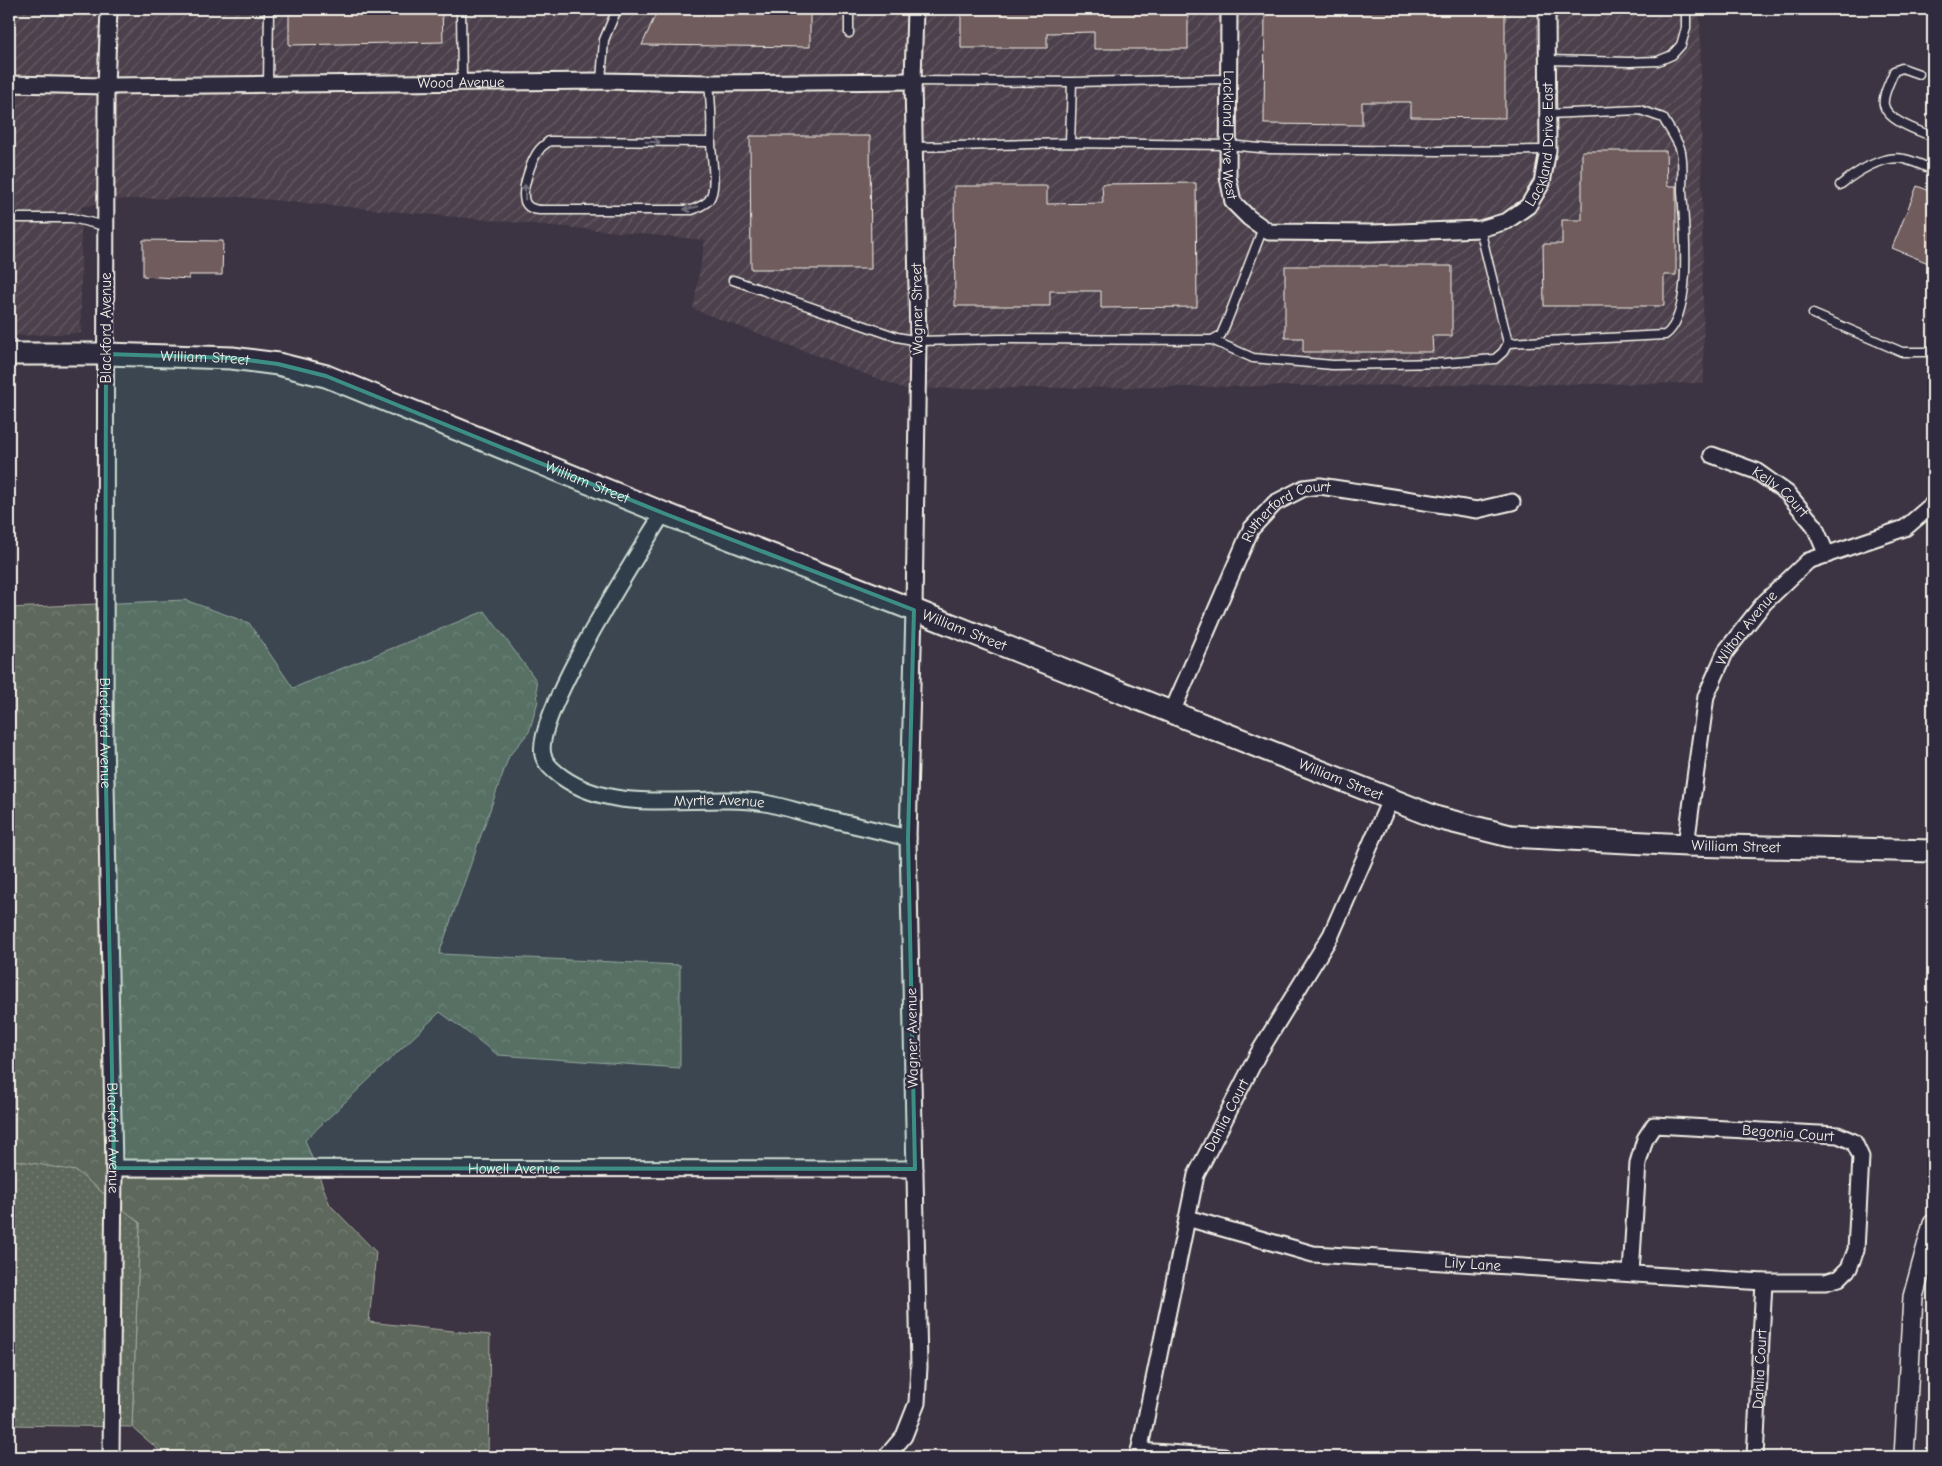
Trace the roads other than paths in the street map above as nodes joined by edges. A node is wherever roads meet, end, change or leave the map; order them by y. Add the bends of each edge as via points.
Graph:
1 (109, 9) edge
2 (269, 9) edge
3 (461, 9) edge
4 (617, 9) edge
5 (849, 9) edge
6 (915, 9) edge
7 (1229, 9) edge
8 (1547, 9) edge
9 (1686, 9) edge
10 (849, 33) dead end
11 (1547, 60) junction
12 (1919, 74) dead end
13 (1228, 79) junction
14 (601, 81) junction
15 (913, 81) junction
16 (462, 82) junction
17 (1072, 82) junction
18 (709, 83) junction
19 (9, 84) edge
20 (268, 84) junction
21 (106, 86) junction
22 (1547, 114) junction
23 (1933, 137) edge
24 (711, 142) junction
25 (1070, 143) junction
26 (1228, 145) junction
27 (915, 147) junction
28 (1548, 150) junction
29 (1933, 170) edge
30 (1840, 185) dead end
31 (9, 218) edge
32 (105, 226) junction
33 (1263, 228) junction
34 (1480, 228) junction
35 (1372, 233) joint
36 (732, 280) dead end
37 (1813, 314) dead end
38 (1212, 340) junction
39 (918, 341) junction
40 (1508, 343) junction
41 (1933, 352) edge
42 (9, 354) edge
43 (106, 354) junction
44 (1712, 454) dead end
45 (1512, 502) dead end
46 (1933, 504) edge
47 (663, 513) junction
48 (1827, 555) junction
49 (914, 610) junction
50 (1172, 712) junction
51 (1390, 800) junction
52 (908, 838) junction
53 (1686, 845) junction
54 (1933, 851) edge
55 (114, 1168) junction
56 (914, 1169) junction
57 (1188, 1218) junction
58 (1933, 1224) edge
59 (1631, 1273) junction
60 (1764, 1282) junction
61 (1138, 1454) edge
62 (111, 1457) edge
63 (886, 1457) edge
64 (1225, 1457) edge
65 (1755, 1457) edge
66 (1904, 1457) edge

1 - 21 street, Blackford Avenue
2 - 20 lane
3 - 16 lane
4 - 14 lane via 604,40
5 - 10 lane
6 - 15 street, Wagner Street
7 - 13 street, Lackland Drive West
8 - 11 street, Lackland Drive East
9 - 11 lane via 1682,45 1672,55 1658,61
11 - 22 street, Lackland Drive East
12 - 23 lane via 1902,68 1894,71 1884,105 1895,119
13 - 17 lane
13 - 26 street, Lackland Drive West
14 - 16 street, Wood Avenue
14 - 18 street, Wood Avenue
15 - 17 lane
15 - 18 street, Wood Avenue
15 - 27 street, Wagner Street
16 - 20 street, Wood Avenue
17 - 25 lane
18 - 24 lane
19 - 21 street, Wood Avenue
20 - 21 street, Wood Avenue
21 - 32 street, Blackford Avenue
22 - 28 street, Lackland Drive East
22 - 40 lane via 1640,110 1663,118 1680,149 1685,283 1678,318 1672,330 1665,335
24 -> 24 lane via 713,191 709,200 692,210 534,210 527,206 525,200 524,183 539,149 549,141
25 - 26 lane
25 - 27 lane
26 - 28 lane via 1270,149
26 - 33 street, Lackland Drive West via 1228,178 1233,202
27 - 39 street, Wagner Street
28 - 34 street, Lackland Drive East via 1542,183 1528,206 1507,221
29 - 30 lane via 1902,158 1860,169
31 - 32 lane via 72,218
32 - 43 street, Blackford Avenue
33 - 35 street, Lackland Drive West via 1269,232
33 - 38 lane via 1221,335
34 - 35 street, Lackland Drive East
34 - 40 lane
36 - 39 lane via 897,337
37 - 41 lane via 1902,352
38 - 39 lane
38 - 40 lane via 1253,358 1333,365 1445,364 1495,359
39 - 49 street, Wagner Street
42 - 43 main road, William Street
43 - 47 main road, William Street via 232,358 278,364 326,376
43 - 55 street, Blackford Avenue via 105,736
44 - 48 street, Kelly Court via 1756,471 1787,493 1814,525
45 - 50 street, Rutherford Court via 1477,510 1320,486 1304,488 1276,503 1251,529
46 - 48 street, Wilton Avenue via 1905,528
47 - 49 main road, William Street
47 - 52 street, Myrtle Avenue via 566,679 549,721 543,755 553,769 574,786 612,799 757,802
48 - 53 street, Wilton Avenue via 1808,561 1764,602 1726,651 1706,696
49 - 50 main road, William Street
49 - 52 street, Wagner Avenue
50 - 51 main road, William Street
51 - 53 main road, William Street via 1438,818 1510,836
51 - 57 street, Dahlia Court via 1331,935 1258,1054 1196,1175
52 - 56 street, Wagner Avenue
53 - 54 main road, William Street
55 - 56 street, Howell Avenue
55 - 62 street, Blackford Avenue
56 - 63 street, Wagner Avenue via 917,1404 904,1436
57 - 59 street, Lily Lane via 1313,1254
57 - 61 street, Dahlia Court
58 - 66 street via 1913,1297
59 - 60 street, Lily Lane
59 - 60 street, Begonia Court via 1638,1163 1645,1139 1654,1125 1838,1135 1854,1142 1860,1158 1856,1250 1849,1268 1839,1278 1826,1282
60 - 65 street, Dahlia Court
61 - 64 street

